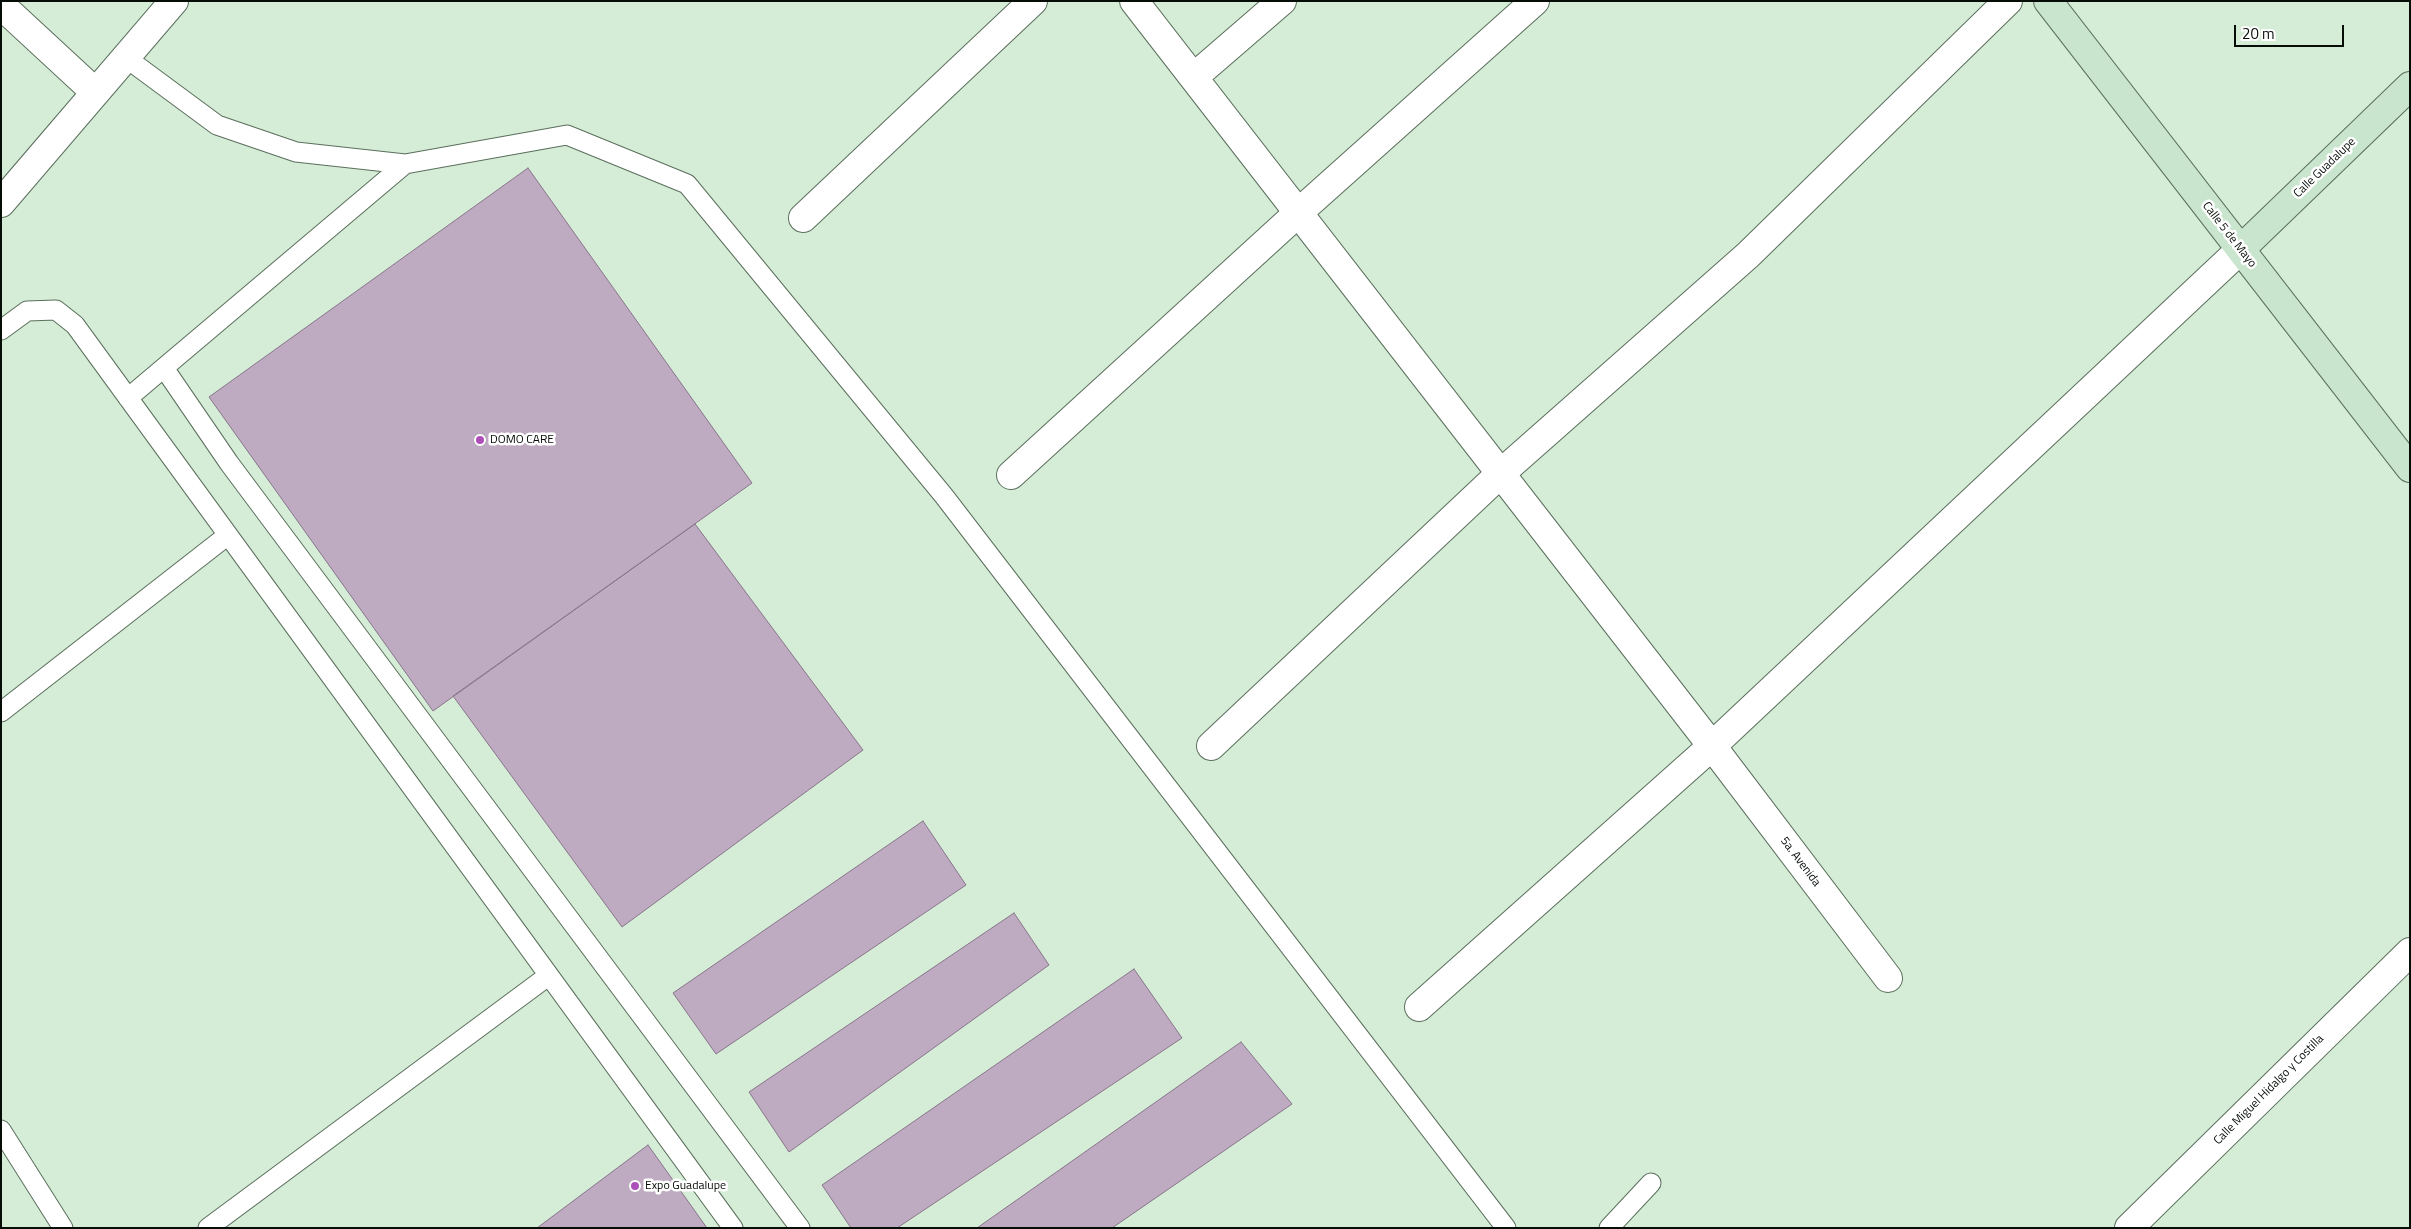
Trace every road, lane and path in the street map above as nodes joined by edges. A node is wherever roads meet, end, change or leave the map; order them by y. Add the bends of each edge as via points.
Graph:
1 (174, 1) edge
2 (1033, 1) edge
3 (1134, 1) edge
4 (1282, 1) edge
5 (1535, 1) edge
6 (2008, 1) edge
7 (2048, 1) edge
8 (1, 4) edge
9 (125, 57) junction
10 (1194, 77) junction
11 (2410, 86) edge
12 (96, 92) junction
13 (405, 164) junction
14 (1, 203) edge
15 (1298, 213) junction
16 (803, 218) dead end
17 (2241, 250) junction
18 (1, 330) edge
19 (164, 368) junction
20 (128, 398) junction
21 (2410, 468) edge
22 (1500, 474) junction
23 (1011, 475) dead end
24 (228, 536) junction
25 (1, 712) edge
26 (1210, 746) dead end
27 (1712, 746) junction
28 (2410, 952) edge
29 (548, 976) junction
30 (1888, 978) dead end
31 (1419, 1007) dead end
32 (1, 1130) edge
33 (1651, 1183) dead end
34 (63, 1228) edge
35 (208, 1228) edge
36 (733, 1228) edge
37 (800, 1228) edge
38 (1506, 1228) edge
39 (1608, 1228) edge
40 (2129, 1228) edge

1 - 9 street
2 - 16 street
3 - 10 street, 5a. Avenida
4 - 10 street
5 - 15 street
6 - 22 street via 1748,255
7 - 17 street, Calle 5 de Mayo
8 - 12 street
9 - 12 street
9 - 13 lane via 217,125 296,152
10 - 15 street, 5a. Avenida
11 - 17 street, Calle Guadalupe
12 - 14 street
13 - 19 lane
13 - 38 lane via 566,135 687,184 944,496
15 - 22 street, 5a. Avenida
15 - 23 street
17 - 21 street, Calle 5 de Mayo
17 - 27 street
18 - 20 lane via 27,311 56,310 74,325
19 - 20 lane
19 - 37 lane via 235,471
20 - 24 lane
22 - 26 street
22 - 27 street, 5a. Avenida
24 - 25 lane
24 - 29 lane
27 - 30 street, 5a. Avenida
27 - 31 street
28 - 40 street, Calle Miguel Hidalgo y Costilla
29 - 35 lane
29 - 36 lane
32 - 34 lane
33 - 39 lane

